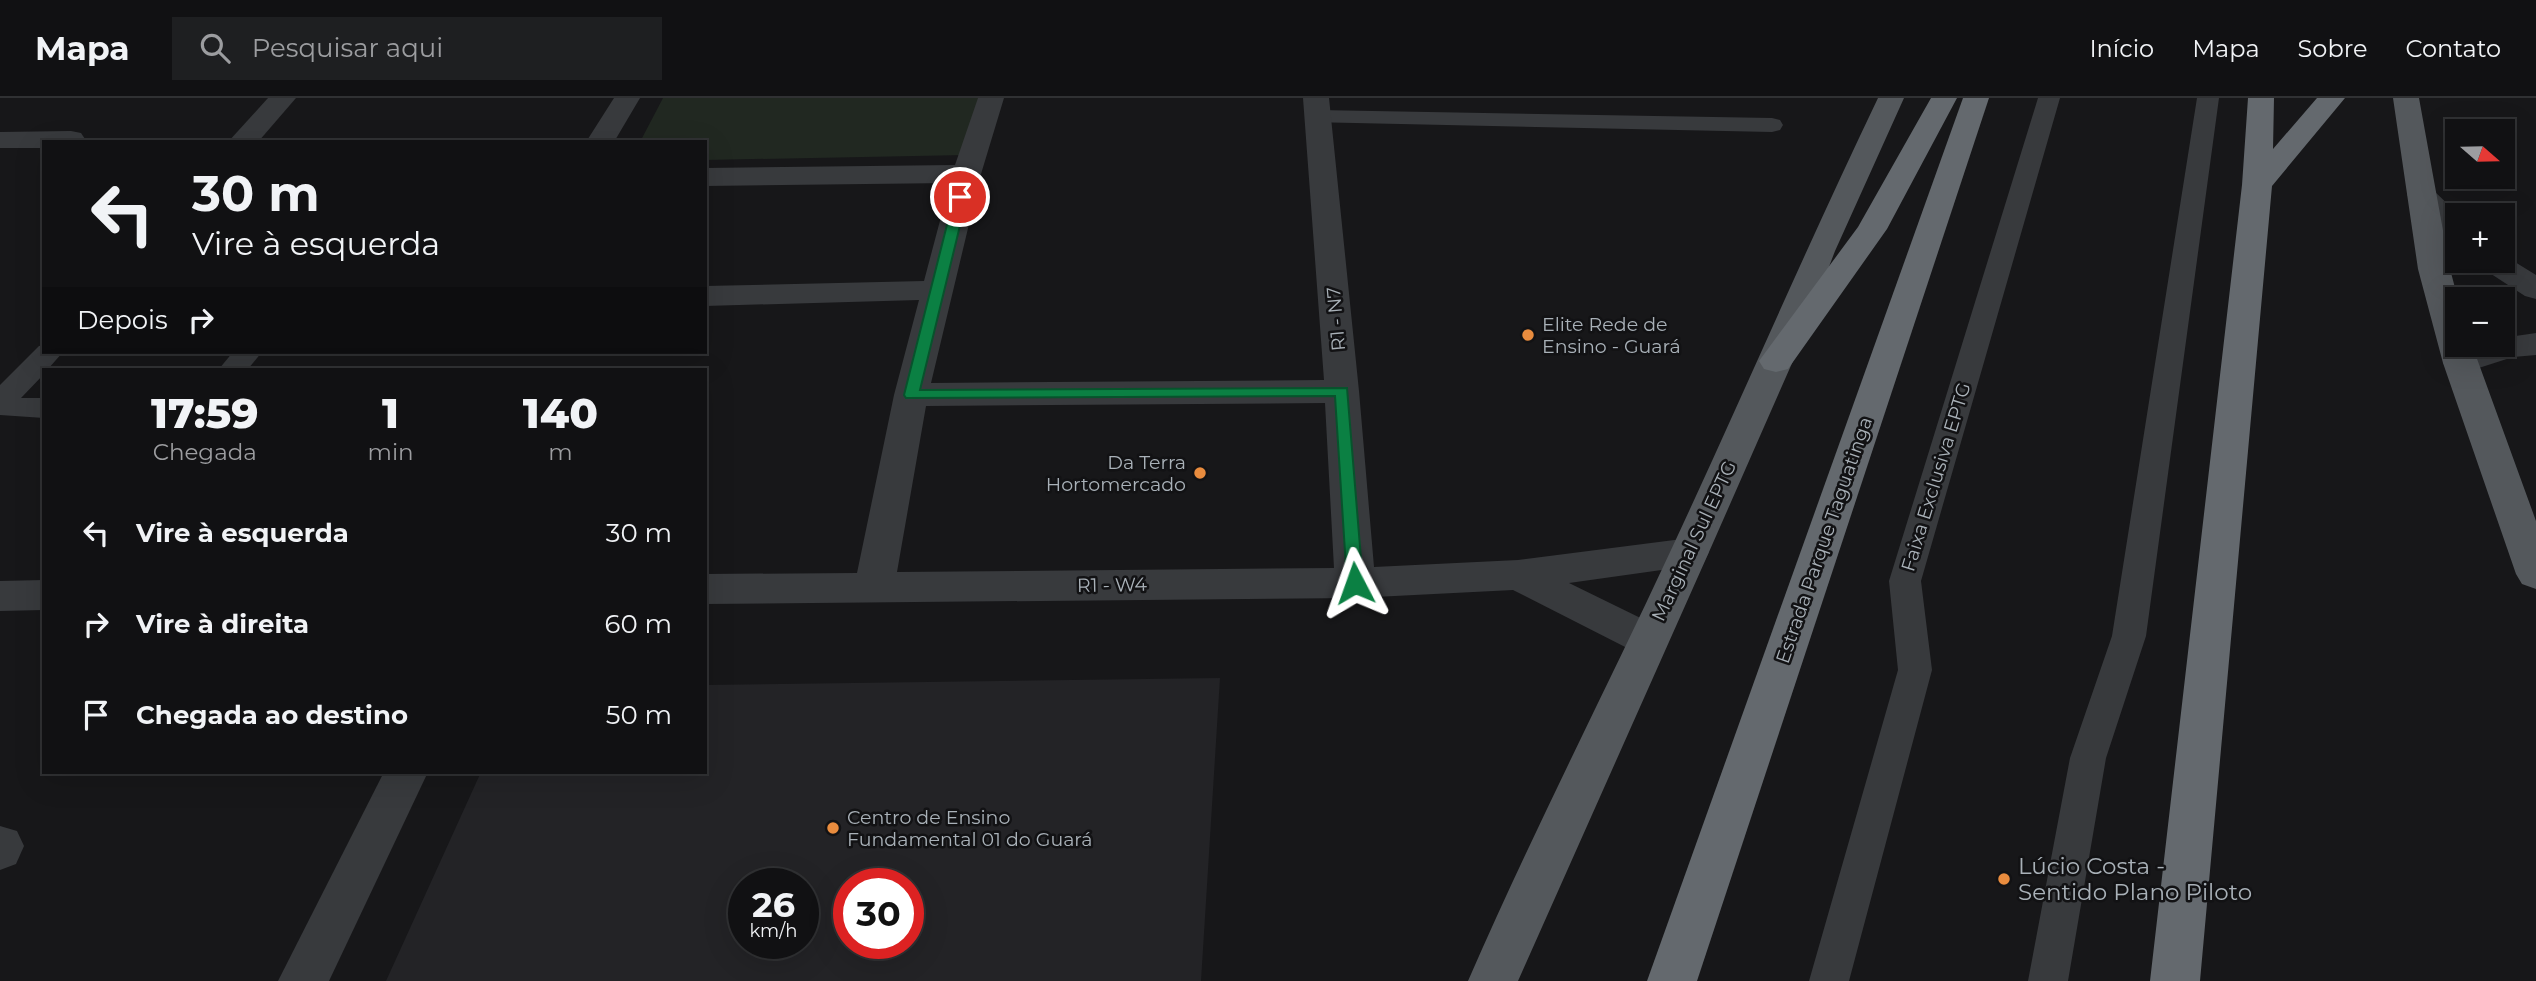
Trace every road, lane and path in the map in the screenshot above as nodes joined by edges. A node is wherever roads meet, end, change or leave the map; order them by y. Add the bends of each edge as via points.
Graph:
1 (284, 98) edge
2 (627, 98) edge
3 (991, 98) edge
4 (1891, 98) edge
5 (1944, 98) edge
6 (1976, 98) edge
7 (2049, 98) edge
8 (2208, 98) edge
9 (2261, 98) edge
10 (2332, 98) edge
11 (2406, 98) edge
12 (1316, 107) edge
13 (1772, 125) dead end
14 (71, 139) dead end
15 (0, 140) edge
16 (244, 140) edge
17 (601, 140) edge
18 (967, 174) junction
19 (707, 177) edge
20 (2257, 185) junction
21 (2422, 195) junction
22 (2445, 219) edge
23 (2511, 273) edge
24 (2536, 289) edge
25 (936, 290) junction
26 (707, 296) edge
27 (2536, 344) edge
28 (47, 354) edge
29 (246, 354) edge
30 (1776, 361) junction
31 (2459, 363) junction
32 (234, 368) edge
33 (1342, 391) junction
34 (911, 395) junction
35 (42, 408) edge
36 (1690, 552) junction
37 (2536, 574) edge
38 (1518, 575) junction
39 (1355, 583) junction
40 (874, 587) junction
41 (707, 589) edge
42 (42, 595) edge
43 (0, 596) edge
44 (1648, 640) junction
45 (405, 774) edge
46 (303, 981) edge
47 (1493, 981) edge
48 (1672, 981) edge
49 (1829, 981) edge
50 (2049, 981) edge
51 (2175, 981) edge

1 - 16 street
2 - 17 street
3 - 18 street
4 - 30 main road, Marginal Sul EPTG via 1820,251
5 - 30 highway via 1872,229
6 - 48 highway, Estrada Parque Taguatinga
7 - 49 lane, Faixa Exclusiva EPTG via 1905,581 1915,670
8 - 50 lane via 2129,636 2088,758
9 - 20 highway
10 - 20 highway
11 - 21 main road
12 - 13 lane
12 - 33 street, R1 - N7
14 - 15 street
18 - 19 street
18 - 25 street
20 - 51 highway
21 - 22 street
21 - 31 main road via 2434,269
23 - 24 street
25 - 26 street
25 - 34 street
27 - 31 street via 2509,347
28 - 35 lane via 2,400 4,407
29 - 32 lane
30 - 36 main road, Marginal Sul EPTG
31 - 37 main road
33 - 34 street
33 - 39 street, R1 - N7
34 - 40 street
36 - 38 street, R1 - W4
36 - 44 main road, Marginal Sul EPTG
38 - 39 street, R1 - W4
38 - 44 street, R1 - W4
39 - 40 street, R1 - W4
40 - 41 street, R1 - W4
42 - 43 street
44 - 47 main road, Marginal Sul EPTG
45 - 46 street

